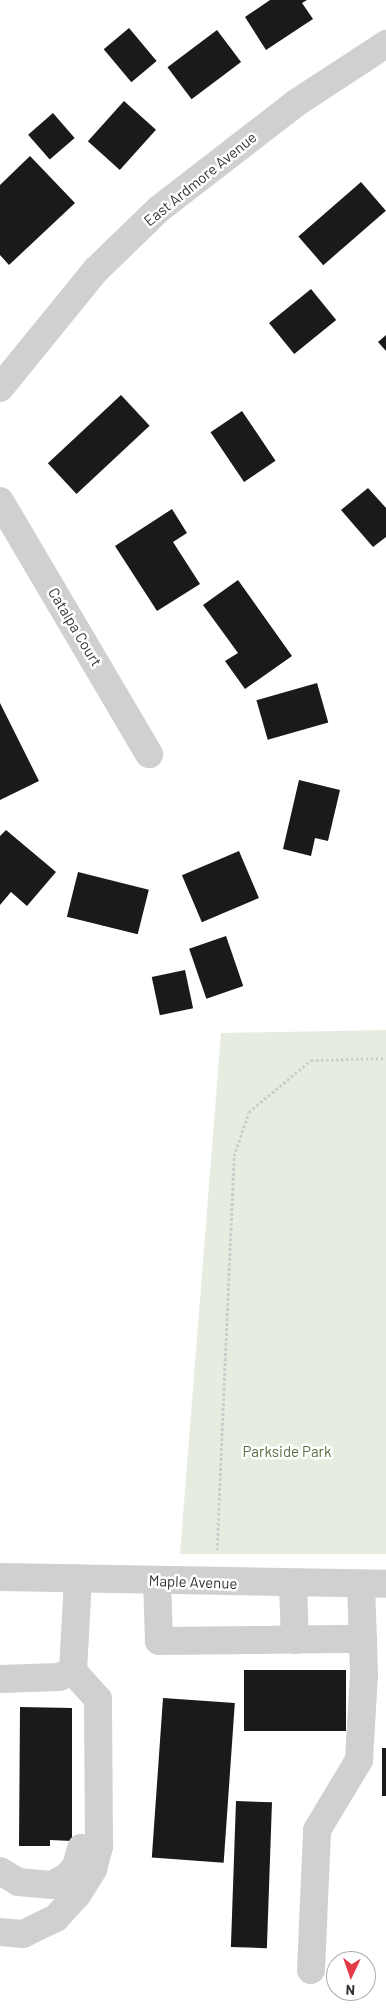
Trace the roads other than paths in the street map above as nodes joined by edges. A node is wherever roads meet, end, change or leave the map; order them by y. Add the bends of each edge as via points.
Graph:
1 (385, 46) edge
2 (0, 388) edge
3 (0, 501) edge
4 (149, 754) dead end
5 (0, 1577) edge
6 (78, 1578) junction
7 (157, 1581) junction
8 (293, 1584) junction
9 (374, 1584) edge
10 (294, 1640) junction
11 (363, 1640) junction
12 (77, 1675) junction
13 (0, 1679) edge
14 (0, 1872) edge
15 (60, 1882) junction
16 (0, 1913) edge
17 (0, 1932) edge
18 (311, 1970) dead end

1 - 2 street, East Ardmore Avenue via 296,103 159,208 96,270
3 - 4 street, Catalpa Court
5 - 6 street, Maple Avenue
6 - 7 street, Maple Avenue
6 - 12 street
7 - 8 street, Maple Avenue
7 - 10 street via 159,1641
8 - 9 street, Maple Avenue
8 - 10 street
9 - 11 street
10 - 11 street
11 - 18 street via 359,1760 317,1830
12 - 13 street
12 - 15 street via 81,1854 76,1866
12 - 17 street via 98,1699 99,1846 93,1869 77,1895 56,1918 23,1934
14 - 15 street via 18,1882 35,1885 52,1886
15 - 16 street via 28,1912 19,1915

